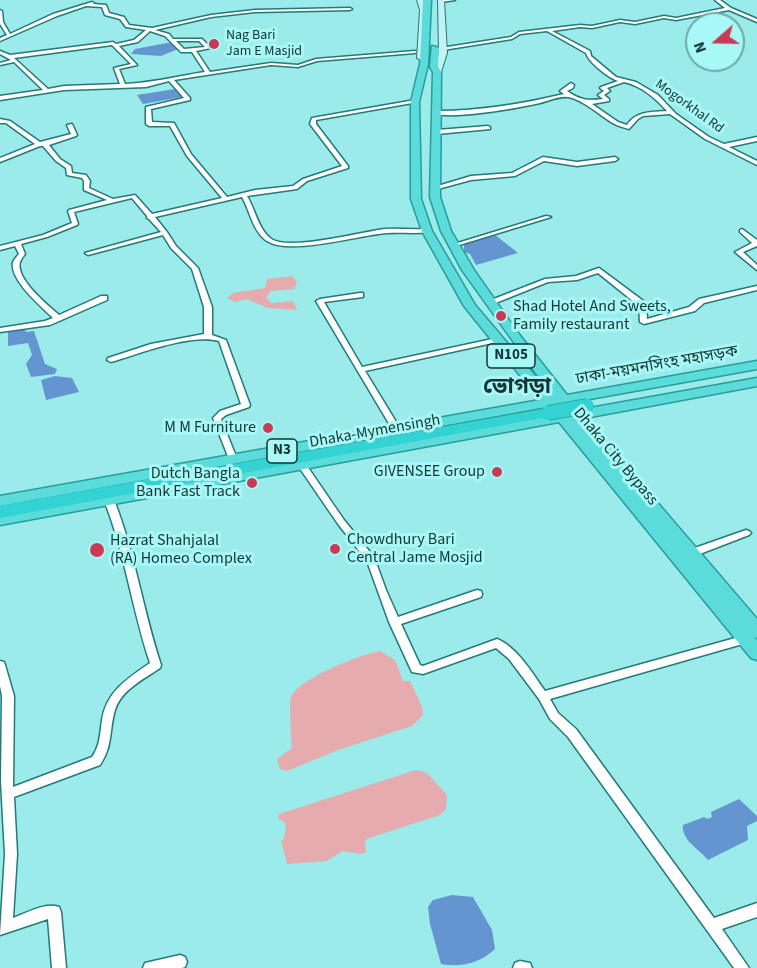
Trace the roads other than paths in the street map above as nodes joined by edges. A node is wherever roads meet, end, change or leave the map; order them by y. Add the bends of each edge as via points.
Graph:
1 (100, 0) edge
2 (420, 0) edge
3 (427, 0) edge
4 (439, 0) edge
5 (453, 0) edge
6 (717, 0) edge
7 (86, 5) junction
8 (350, 9) dead end
9 (729, 9) junction
10 (0, 11) edge
11 (757, 21) edge
12 (2, 28) edge
13 (149, 29) junction
14 (549, 31) junction
15 (9, 35) junction
16 (0, 40) edge
17 (174, 40) junction
18 (116, 45) junction
19 (443, 49) junction
20 (193, 50) junction
21 (0, 52) edge
22 (415, 52) dead end
23 (12, 59) junction
24 (0, 64) edge
25 (421, 69) junction
26 (437, 72) junction
27 (208, 73) junction
28 (170, 79) junction
29 (622, 81) junction
30 (571, 85) dead end
31 (123, 86) junction
32 (47, 91) junction
33 (568, 95) junction
34 (0, 98) edge
35 (415, 102) junction
36 (587, 103) junction
37 (436, 112) junction
38 (672, 112) junction
39 (0, 122) edge
40 (70, 125) dead end
41 (488, 128) dead end
42 (437, 132) junction
43 (757, 139) edge
44 (42, 144) junction
45 (723, 146) junction
46 (615, 159) dead end
47 (0, 160) edge
48 (757, 163) edge
49 (434, 188) junction
50 (244, 195) junction
51 (226, 199) junction
52 (111, 200) junction
53 (149, 217) junction
54 (548, 217) dead end
55 (427, 231) junction
56 (742, 231) dead end
57 (165, 233) junction
58 (18, 244) junction
59 (454, 245) junction
60 (0, 248) edge
61 (88, 253) dead end
62 (757, 268) edge
63 (757, 288) edge
64 (360, 295) dead end
65 (104, 298) dead end
66 (490, 302) junction
67 (58, 318) junction
68 (0, 330) edge
69 (208, 336) junction
70 (497, 340) junction
71 (111, 360) dead end
72 (757, 365) edge
73 (360, 370) junction
74 (757, 382) edge
75 (564, 409) junction
76 (397, 430) junction
77 (232, 459) junction
78 (297, 464) junction
79 (109, 500) junction
80 (0, 501) edge
81 (0, 512) edge
82 (0, 519) edge
83 (746, 533) dead end
84 (692, 553) junction
85 (477, 594) dead end
86 (394, 622) junction
87 (751, 635) edge
88 (757, 653) edge
89 (0, 665) edge
90 (543, 696) junction
91 (8, 794) junction
92 (757, 910) edge
93 (713, 925) junction
94 (3, 927) edge
95 (180, 962) dead end
96 (59, 968) edge
97 (150, 968) edge
98 (520, 968) edge
99 (525, 968) edge
100 (742, 968) edge

1 - 7 street
2 - 25 main road
3 - 25 highway, Dhaka City Bypass / N105
4 - 5 street
4 - 19 main road
4 - 26 highway, Dhaka City Bypass / N105 via 434,67
6 - 9 street
7 - 13 street via 104,6 107,14 122,18 128,26
7 - 15 street
8 - 13 street via 255,11
9 - 11 street
9 - 14 street via 676,19 620,21
10 - 12 street
12 - 15 street
13 - 17 street
13 - 18 street via 136,41
14 - 19 street via 519,33 512,38
14 - 29 street, Mogorkhal Rd via 588,52 606,73
15 - 16 street
17 - 20 street via 182,51
17 - 20 street via 200,40 209,48
18 - 23 street
18 - 31 street via 135,65 117,68
19 - 26 main road
20 - 27 street
21 - 23 street
22 - 27 street
23 - 24 street
23 - 32 street
25 - 35 highway, Dhaka City Bypass / N105
26 - 37 highway, Dhaka City Bypass / N105
27 - 28 street
28 - 31 street
28 - 51 street via 188,99 148,108 149,124 172,124 196,167
29 - 36 street via 603,88 607,91 601,95 607,100
29 - 38 street, Mogorkhal Rd via 634,83 656,96
30 - 33 street via 563,91
31 - 32 street
32 - 34 street
33 - 36 street
33 - 37 street via 488,111
35 - 50 street via 314,119 316,132 346,167 305,180 295,188
35 - 55 highway, Dhaka City Bypass / N105 via 416,199
36 - 38 street via 629,127 639,115
37 - 42 highway, Dhaka City Bypass / N105
38 - 45 street, Mogorkhal Rd
39 - 44 street via 8,122
40 - 44 street via 74,135
41 - 42 street
42 - 49 highway, Dhaka City Bypass / N105
43 - 45 street
44 - 47 street
44 - 52 street via 65,167 69,166 69,174 84,176 86,189
45 - 48 street, Mogorkhal Rd
46 - 49 street via 577,164 543,159 513,175 471,178
49 - 59 highway, Dhaka City Bypass / N105 via 439,213
50 - 51 street
50 - 55 street via 253,207 255,221 277,243 302,244 386,231
51 - 53 street
52 - 53 street via 133,196
52 - 58 street via 71,211 75,224
53 - 57 street
54 - 59 street
55 - 70 highway, Dhaka City Bypass / N105 via 470,306
56 - 62 street via 757,243 738,252
57 - 61 street
57 - 69 street via 173,247 195,268 208,307
58 - 60 street
58 - 67 street via 22,254 16,265 19,278
59 - 66 highway, Dhaka City Bypass / N105
63 - 66 street via 644,321 643,305 599,270 577,278 547,280
64 - 73 street via 320,301
65 - 67 street
66 - 75 highway, Dhaka City Bypass / N105
67 - 68 street
69 - 71 street via 154,346
69 - 77 street via 222,340 246,405 218,415
70 - 73 street
70 - 75 highway, Dhaka City Bypass / N105
72 - 75 highway, ঢাকা-ময়মনসিংহ মহাসড়ক / N3
73 - 76 street
74 - 75 highway, Dhaka-Mymensingh / N3
75 - 76 highway, Dhaka-Mymensingh / N3
75 - 78 highway, Dhaka-Mymensingh / N3
75 - 81 highway
75 - 84 highway
75 - 87 highway, Dhaka City Bypass / N105
76 - 77 highway, Dhaka-Mymensingh / N3
77 - 80 highway, Dhaka-Mymensingh / N3
78 - 79 highway, Dhaka-Mymensingh / N3
78 - 86 street via 304,468 371,560
79 - 82 highway, Dhaka-Mymensingh / N3
79 - 91 street via 121,527 156,665 115,698 103,752 96,761
83 - 84 street
84 - 87 highway
85 - 86 street
86 - 90 street via 416,669 423,670 497,644 513,656
87 - 88 highway, Dhaka City Bypass / N105
87 - 90 street
89 - 91 street via 8,696
90 - 93 street via 554,717 572,733
91 - 94 street via 11,854
92 - 93 street
93 - 100 street
94 - 96 street via 54,912
95 - 97 street
98 - 99 street

